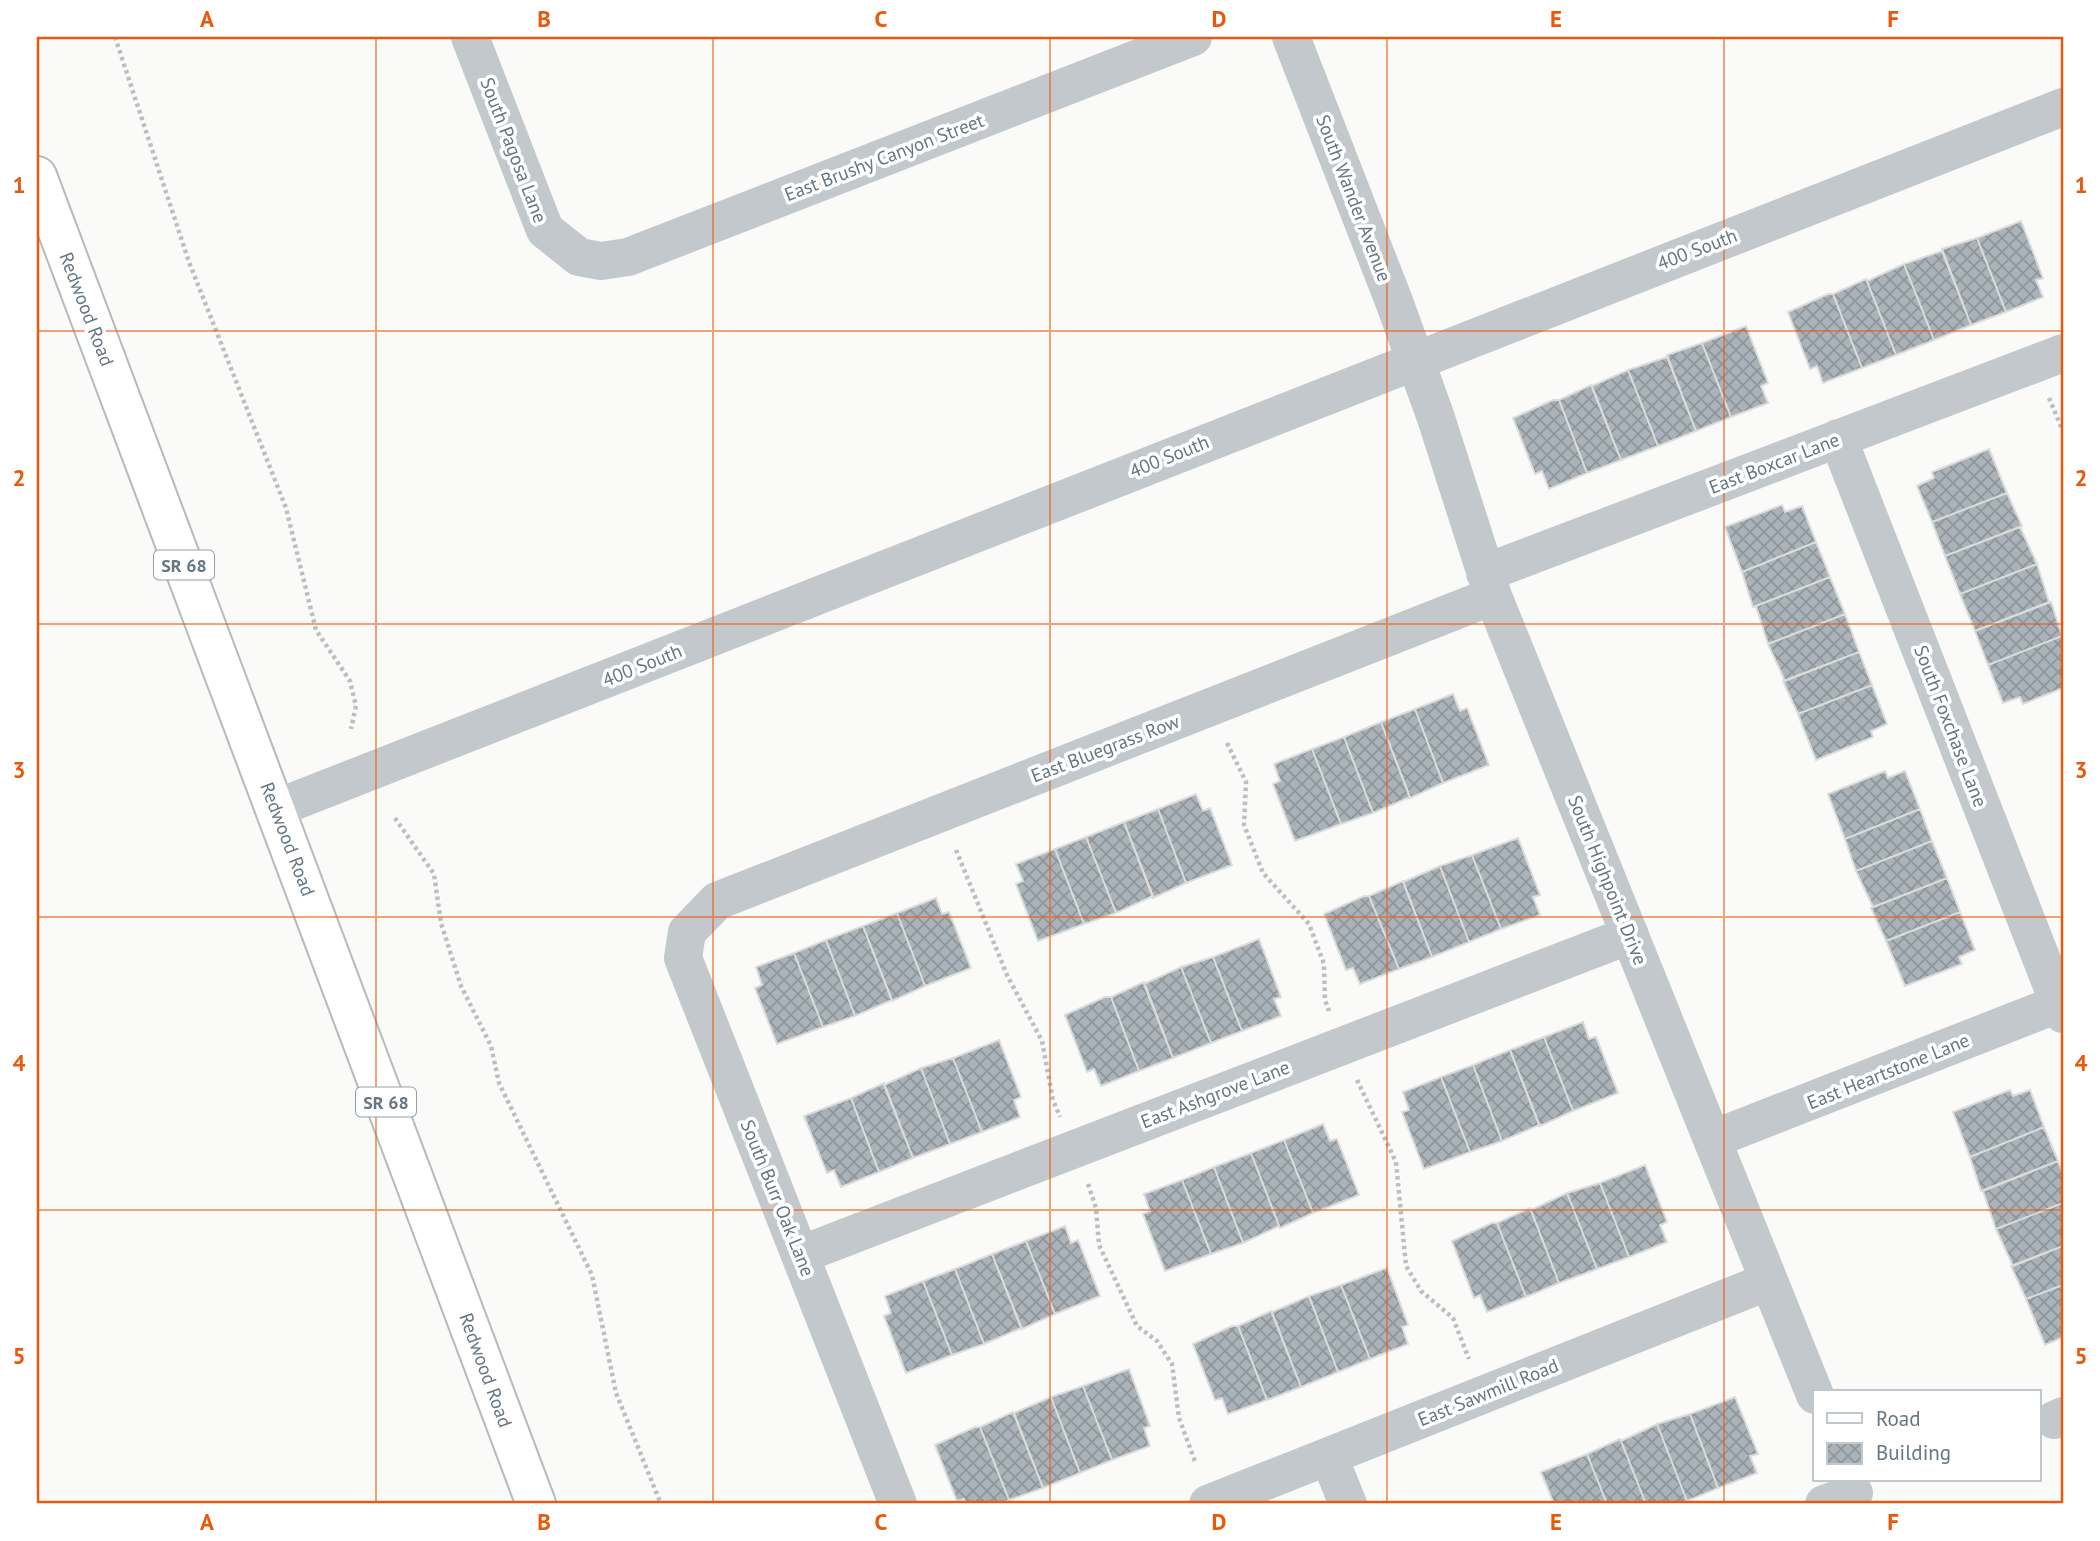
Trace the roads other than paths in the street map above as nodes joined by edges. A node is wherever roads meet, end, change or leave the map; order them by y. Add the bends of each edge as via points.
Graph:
1 (470, 37) edge
2 (1193, 37) edge
3 (1291, 37) edge
4 (2063, 107) edge
5 (37, 176) edge
6 (573, 253) joint
7 (2063, 353) edge
8 (1414, 360) junction
9 (1838, 438) junction
10 (1489, 585) junction
11 (277, 808) junction
12 (718, 901) joint
13 (1630, 935) junction
14 (2062, 1007) edge
15 (1713, 1139) junction
16 (800, 1255) junction
17 (1769, 1281) junction
18 (1813, 1390) edge
19 (1329, 1457) junction
20 (536, 1504) edge
21 (898, 1504) edge
22 (1208, 1504) edge
23 (1348, 1504) edge

1 - 6 street, South Pagosa Lane via 538,218 552,238
2 - 6 street, East Brushy Canyon Street via 628,257 592,261
3 - 8 street, South Wander Avenue
4 - 8 street, 400 South
5 - 11 main road, Redwood Road / SR 68
7 - 9 street, East Boxcar Lane
8 - 10 street, South Highpoint Drive
8 - 11 street, 400 South
9 - 10 street, East Boxcar Lane
9 - 14 street, South Foxchase Lane
10 - 12 street, East Bluegrass Row
10 - 13 street, South Highpoint Drive
11 - 20 main road, Redwood Road / SR 68
12 - 16 street, South Burr Oak Lane via 687,932 683,958
13 - 15 street, South Highpoint Drive
13 - 16 street, East Ashgrove Lane
14 - 15 street, East Heartstone Lane
15 - 17 street, South Highpoint Drive
16 - 21 street, South Burr Oak Lane
17 - 18 street, South Highpoint Drive
17 - 19 street, East Sawmill Road
19 - 22 street, East Sawmill Road
19 - 23 street

